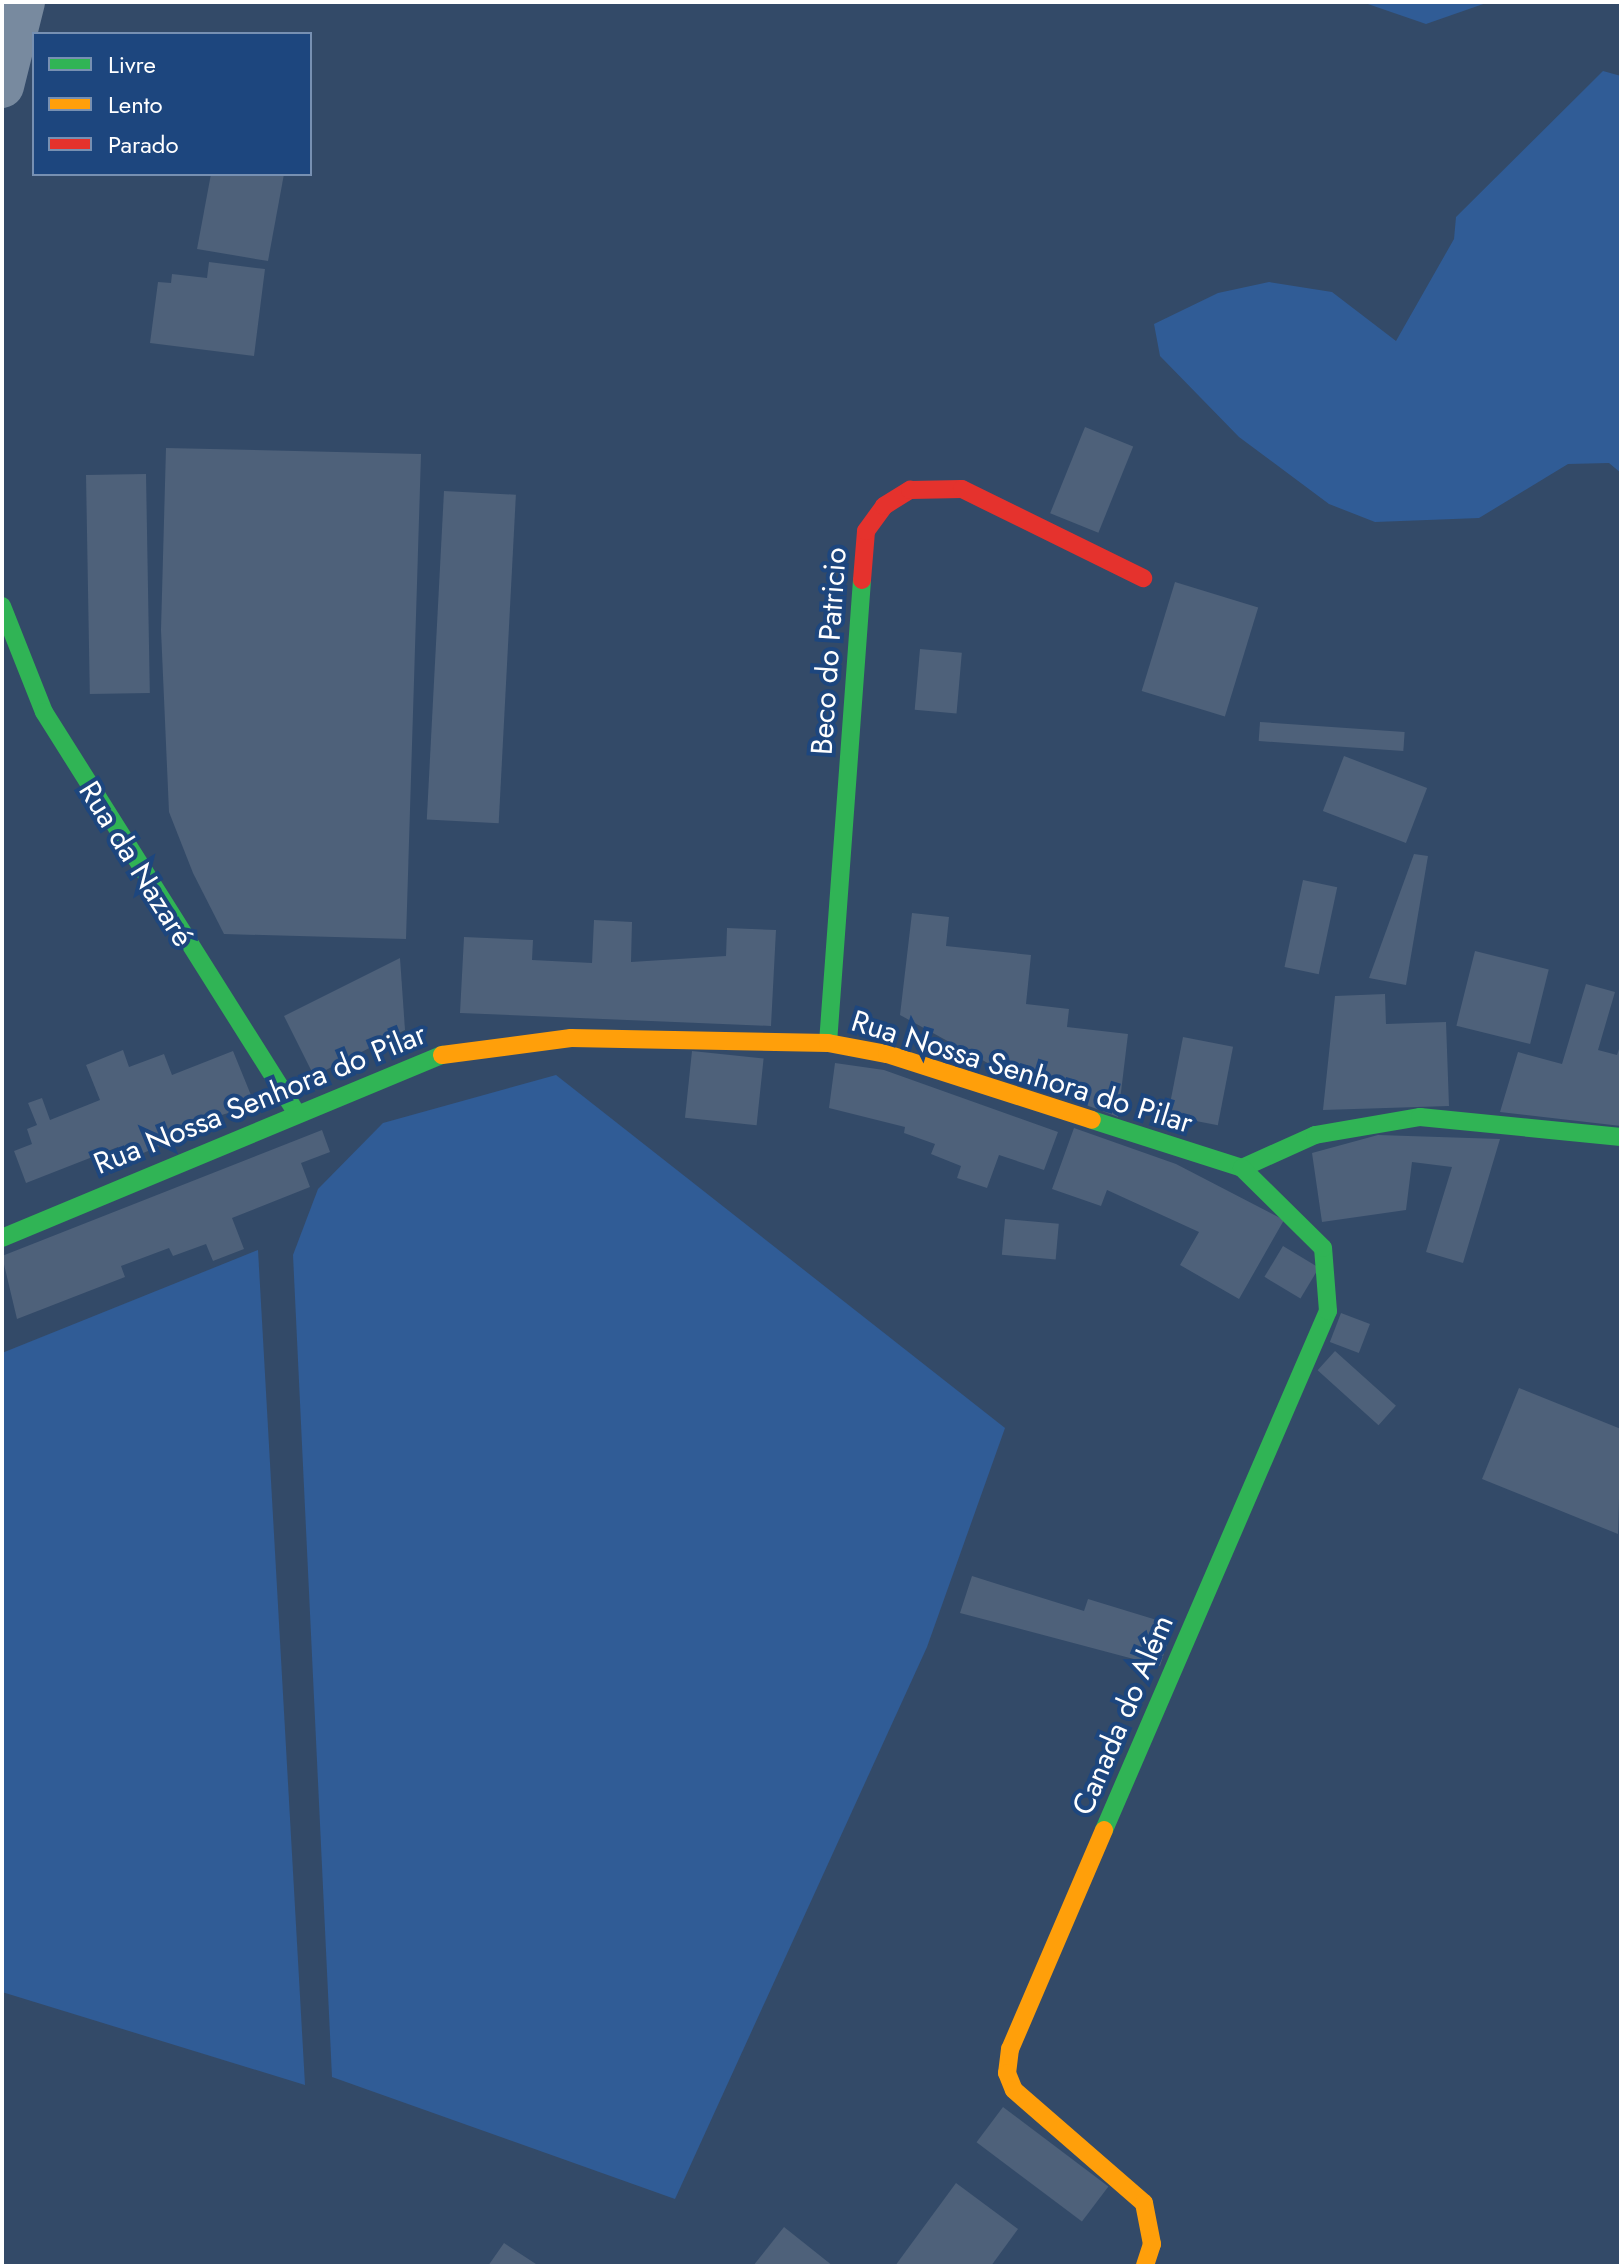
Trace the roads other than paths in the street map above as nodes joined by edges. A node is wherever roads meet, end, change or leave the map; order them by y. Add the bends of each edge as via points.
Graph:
1 (23, 2) edge
2 (2, 86) edge
3 (1143, 578) dead end
4 (2, 606) edge
5 (828, 1043) junction
6 (294, 1109) junction
7 (1621, 1137) edge
8 (1242, 1168) junction
9 (2, 1238) edge
10 (1145, 2266) edge

1 - 2 street
3 - 5 street, Beco do Patricio via 962,489 910,490 884,506 866,531
4 - 6 street, Rua da Nazaré via 44,712
5 - 6 street, Rua Nossa Senhora do Pilar via 497,1043 422,1058
5 - 8 street, Rua Nossa Senhora do Pilar via 887,1054
6 - 9 street, Rua Nossa Senhora do Pilar
7 - 8 street via 1420,1117 1315,1135
8 - 10 street, Canada do Além via 1323,1248 1328,1311 1010,2049 1007,2073 1014,2090 1144,2203 1152,2244

